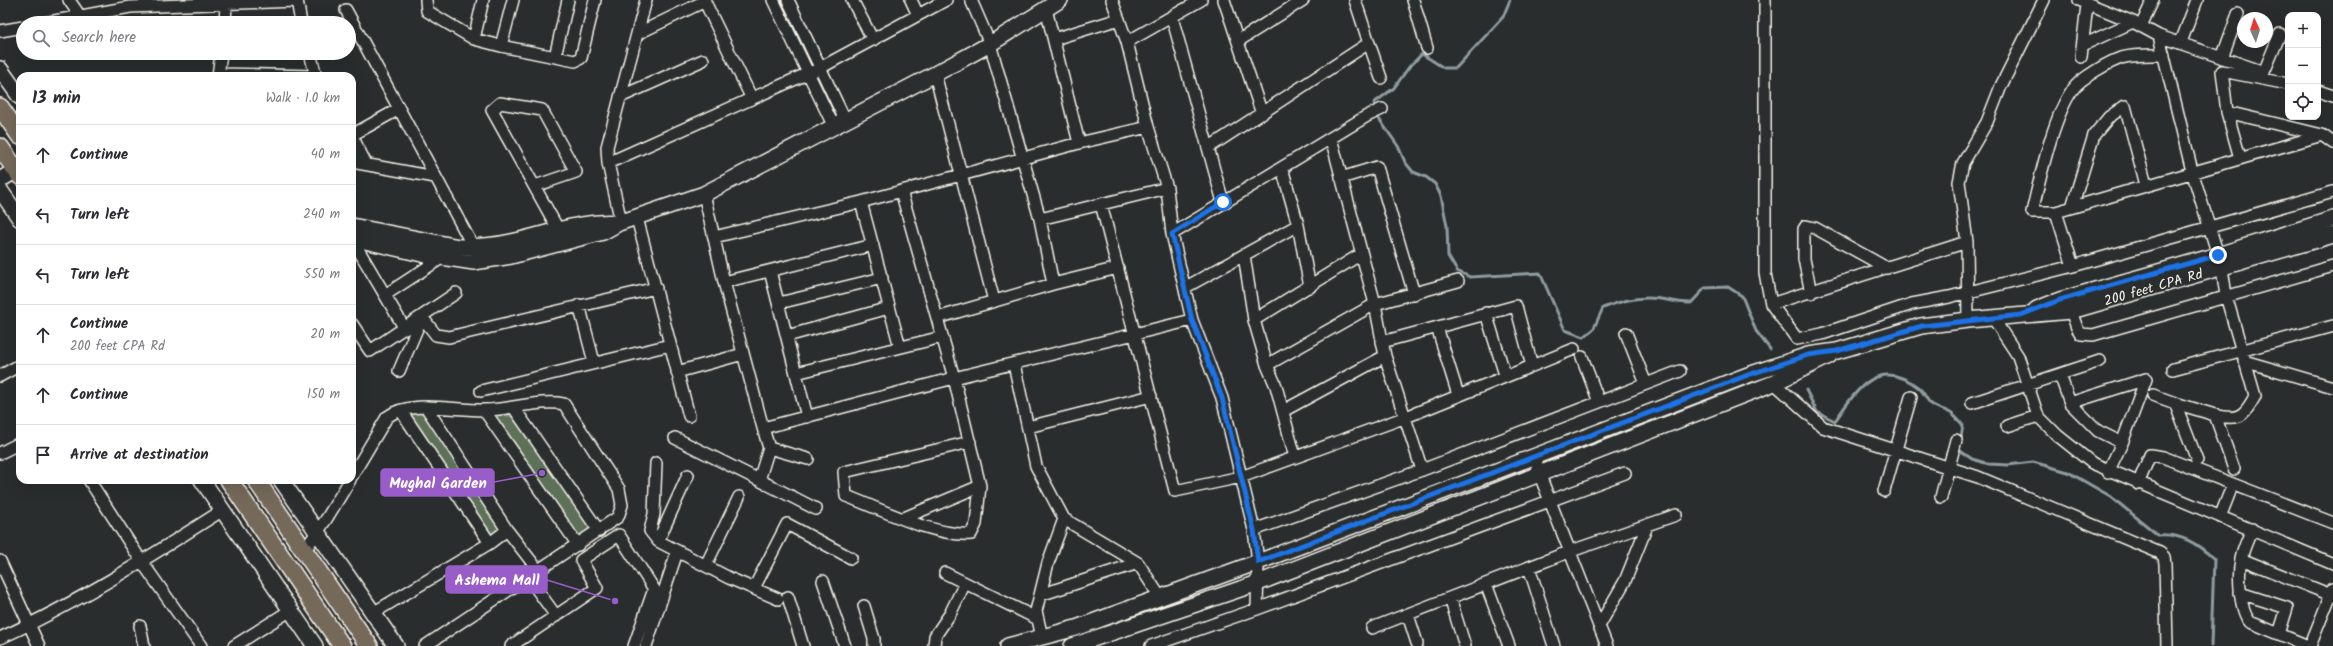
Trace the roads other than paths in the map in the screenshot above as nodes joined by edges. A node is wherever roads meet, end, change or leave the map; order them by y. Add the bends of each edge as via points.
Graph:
1 (69, 0) edge
2 (297, 0) edge
3 (426, 0) edge
4 (483, 0) edge
5 (513, 0) edge
6 (568, 0) edge
7 (595, 0) edge
8 (646, 0) edge
9 (704, 0) edge
10 (773, 0) edge
11 (788, 0) edge
12 (852, 0) edge
13 (911, 0) edge
14 (946, 0) edge
15 (971, 0) edge
16 (1060, 0) edge
17 (1112, 0) edge
18 (1201, 0) edge
19 (1224, 0) edge
20 (1303, 0) edge
21 (1355, 0) edge
22 (1413, 0) edge
23 (1765, 0) edge
24 (2044, 0) edge
25 (2153, 0) edge
26 (2198, 0) edge
27 (250, 1) edge
28 (196, 2) edge
29 (2083, 2) edge
30 (143, 3) edge
31 (226, 4) junction
32 (1046, 9) junction
33 (346, 10) dead end
34 (918, 15) junction
35 (80, 16) joint
36 (225, 16) edge
37 (300, 16) edge
38 (349, 16) edge
39 (1172, 17) junction
40 (2237, 17) edge
41 (1119, 19) junction
42 (2137, 24) junction
43 (16, 28) edge
44 (356, 29) edge
45 (0, 31) edge
46 (637, 34) junction
47 (2280, 34) dead end
48 (2159, 36) junction
49 (474, 38) junction
50 (1054, 39) junction
51 (873, 40) junction
52 (1127, 42) junction
53 (1238, 42) junction
54 (2182, 42) junction
55 (1369, 43) junction
56 (990, 44) junction
57 (2083, 45) junction
58 (501, 46) junction
59 (1427, 48) dead end
60 (2164, 55) junction
61 (555, 56) junction
62 (2081, 57) dead end
63 (2222, 58) junction
64 (220, 60) edge
65 (312, 60) edge
66 (703, 60) dead end
67 (820, 68) junction
68 (0, 69) edge
69 (218, 72) edge
70 (315, 72) edge
71 (808, 74) junction
72 (935, 74) junction
73 (1381, 78) dead end
74 (2285, 83) edge
75 (16, 91) edge
76 (2321, 91) edge
77 (2333, 96) edge
78 (620, 97) junction
79 (752, 99) junction
80 (0, 107) edge
81 (399, 109) junction
82 (1382, 109) dead end
83 (2226, 112) junction
84 (1262, 114) junction
85 (840, 125) junction
86 (1148, 127) junction
87 (16, 130) edge
88 (356, 133) edge
89 (2322, 135) junction
90 (1331, 138) junction
91 (356, 143) edge
92 (1079, 143) junction
93 (2333, 143) edge
94 (0, 147) edge
95 (1208, 148) junction
96 (2240, 158) junction
97 (1022, 159) junction
98 (356, 163) edge
99 (608, 163) junction
100 (366, 164) junction
101 (1282, 168) junction
102 (16, 170) edge
103 (2192, 171) junction
104 (16, 174) edge
105 (962, 175) junction
106 (435, 177) junction
107 (1341, 178) junction
108 (0, 180) edge
109 (2146, 185) junction
110 (535, 186) junction
111 (1167, 188) junction
112 (901, 191) junction
113 (2333, 192) edge
114 (704, 194) junction
115 (2, 197) edge
116 (861, 202) junction
117 (1223, 202) junction
118 (1101, 204) junction
119 (2072, 207) junction
120 (2056, 212) junction
121 (16, 214) edge
122 (637, 218) junction
123 (1040, 219) junction
124 (2333, 219) edge
125 (620, 222) junction
126 (1298, 225) junction
127 (356, 227) edge
128 (2210, 228) junction
129 (558, 229) junction
130 (1172, 234) junction
131 (2333, 234) edge
132 (714, 238) junction
133 (356, 240) edge
134 (1967, 242) junction
135 (873, 245) junction
136 (356, 246) edge
137 (475, 247) junction
138 (1361, 254) junction
139 (1244, 255) junction
140 (443, 257) junction
141 (479, 261) junction
142 (2220, 261) junction
143 (2073, 266) junction
144 (2333, 266) edge
145 (1118, 268) junction
146 (1886, 268) junction
147 (770, 271) junction
148 (882, 278) junction
149 (724, 282) junction
150 (1458, 282) dead end
151 (1053, 284) junction
152 (1186, 287) junction
153 (1310, 287) junction
154 (656, 288) junction
155 (1969, 292) junction
156 (456, 293) dead end
157 (1811, 293) junction
158 (1414, 294) junction
159 (385, 295) junction
160 (2226, 296) junction
161 (994, 301) junction
162 (780, 303) junction
163 (1375, 304) junction
164 (1771, 304) junction
165 (579, 305) junction
166 (889, 308) junction
167 (2071, 311) junction
168 (1486, 313) junction
169 (2021, 315) junction
170 (422, 317) junction
171 (937, 318) junction
172 (1993, 318) junction
173 (1192, 320) junction
174 (1254, 320) junction
175 (1968, 320) junction
176 (2333, 326) edge
177 (1437, 327) junction
178 (405, 329) junction
179 (356, 330) edge
180 (1626, 333) dead end
181 (1135, 334) junction
182 (787, 336) junction
183 (942, 336) junction
184 (1797, 339) junction
185 (1382, 342) junction
186 (670, 344) junction
187 (900, 347) junction
188 (2241, 350) junction
189 (743, 354) junction
190 (1385, 356) junction
191 (1811, 360) junction
192 (2100, 361) dead end
193 (594, 362) junction
194 (2244, 362) junction
195 (1014, 364) junction
196 (1268, 366) junction
197 (1532, 366) junction
198 (16, 367) edge
199 (2173, 369) dead end
200 (399, 371) dead end
201 (1680, 371) dead end
202 (677, 372) junction
203 (796, 373) junction
204 (2060, 375) junction
205 (0, 376) edge
206 (1505, 376) junction
207 (954, 378) junction
208 (1774, 383) junction
209 (1646, 384) junction
210 (2027, 386) junction
211 (2333, 387) edge
212 (481, 391) dead end
213 (1458, 395) junction
214 (2153, 395) dead end
215 (1151, 396) junction
216 (1911, 397) dead end
217 (1599, 402) junction
218 (1972, 403) dead end
219 (2070, 403) junction
220 (2175, 403) junction
221 (426, 407) junction
222 (514, 408) junction
223 (484, 410) junction
224 (401, 411) junction
225 (1283, 411) junction
226 (2215, 415) junction
227 (689, 416) dead end
228 (2038, 416) junction
229 (807, 417) junction
230 (1406, 417) junction
231 (2007, 426) dead end
232 (1028, 427) junction
233 (763, 428) junction
234 (675, 438) dead end
235 (1956, 440) dead end
236 (970, 442) junction
237 (2122, 443) junction
238 (16, 445) edge
239 (769, 448) junction
240 (1896, 450) junction
241 (0, 453) edge
242 (1535, 456) junction
243 (1295, 457) junction
244 (808, 459) dead end
245 (2197, 460) dead end
246 (656, 464) dead end
247 (1949, 467) junction
248 (356, 469) edge
249 (2234, 469) dead end
250 (1422, 470) junction
251 (2108, 472) junction
252 (1540, 473) junction
253 (1625, 473) dead end
254 (688, 475) dead end
255 (1241, 477) junction
256 (759, 480) junction
257 (92, 484) edge
258 (205, 484) edge
259 (232, 484) edge
260 (259, 484) edge
261 (284, 484) edge
262 (348, 484) edge
263 (2138, 484) junction
264 (2233, 484) junction
265 (980, 486) junction
266 (1884, 491) dead end
267 (739, 497) dead end
268 (1941, 497) dead end
269 (1550, 500) junction
270 (816, 509) dead end
271 (223, 510) junction
272 (1676, 515) dead end
273 (2220, 517) junction
274 (904, 518) junction
275 (1064, 519) junction
276 (2333, 523) edge
277 (1646, 526) junction
278 (2252, 529) junction
279 (507, 530) junction
280 (1254, 530) junction
281 (599, 531) junction
282 (1336, 531) junction
283 (318, 532) junction
284 (658, 541) junction
285 (490, 543) junction
286 (578, 545) junction
287 (1343, 550) junction
288 (304, 551) junction
289 (1571, 551) junction
290 (677, 552) junction
291 (851, 558) dead end
292 (2241, 559) junction
293 (0, 561) edge
294 (142, 562) junction
295 (1258, 562) junction
296 (1138, 563) junction
297 (2333, 564) edge
298 (706, 565) junction
299 (1529, 567) junction
300 (538, 570) junction
301 (945, 573) dead end
302 (528, 577) junction
303 (823, 581) dead end
304 (965, 583) junction
305 (1258, 583) junction
306 (1486, 584) junction
307 (754, 588) junction
308 (2332, 592) edge
309 (2240, 593) junction
310 (1040, 595) junction
311 (1160, 597) junction
312 (1450, 598) junction
313 (864, 606) dead end
314 (1257, 609) junction
315 (291, 610) junction
316 (373, 613) junction
317 (1408, 615) junction
318 (556, 616) junction
319 (1038, 619) junction
320 (30, 624) junction
321 (140, 626) dead end
322 (1599, 626) junction
323 (1076, 628) junction
324 (1372, 628) dead end
325 (2279, 634) junction
326 (1042, 637) junction
327 (0, 638) edge
328 (1417, 643) dead end
329 (1076, 644) edge
330 (39, 646) edge
331 (144, 646) edge
332 (201, 646) edge
333 (234, 646) edge
334 (315, 646) edge
335 (342, 646) edge
336 (369, 646) edge
337 (396, 646) edge
338 (425, 646) edge
339 (511, 646) edge
340 (634, 646) edge
341 (646, 646) edge
342 (803, 646) edge
343 (845, 646) edge
344 (874, 646) edge
345 (934, 646) edge
346 (1008, 646) edge
347 (1150, 646) edge
348 (1465, 646) edge
349 (1509, 646) edge
350 (1554, 646) edge
351 (1606, 646) edge
352 (2167, 646) edge
353 (2309, 646) edge

1 - 35 street
2 - 27 street
2 - 37 street
3 - 49 street via 427,11
4 - 49 street
5 - 58 street
6 - 61 street
7 - 61 street via 582,58 575,61
8 - 46 street
9 - 46 street
9 - 79 street
10 - 71 street
11 - 67 street
12 - 51 street
13 - 34 street
14 - 34 street
15 - 56 street
16 - 32 street
17 - 41 street
18 - 39 street
19 - 53 street
20 - 53 street
21 - 55 street
22 - 59 street
23 - 164 street via 1764,249 1765,273
24 - 134 street via 2001,86 1987,122 1963,163 1959,182
25 - 42 street
26 - 54 street
27 - 31 street
28 - 30 street
28 - 31 street
29 - 42 street
29 - 57 street
30 - 35 street
31 - 36 street
32 - 50 street
32 - 56 street
33 - 38 street
34 - 51 street
39 - 52 street
39 - 95 street
40 - 63 street
41 - 50 street
41 - 52 street
42 - 48 street
42 - 57 street
43 - 45 street
44 - 81 street
46 - 78 street
47 - 63 street via 2264,72
48 - 54 street
48 - 60 street
49 - 58 street
50 - 92 street
51 - 67 street
52 - 86 street
53 - 84 street
54 - 63 street
55 - 73 street
55 - 84 street
56 - 72 street
56 - 97 street
57 - 62 street
58 - 61 street
60 - 103 street
60 - 120 street via 2121,58 2092,74 2074,88 2059,114 2032,212
64 - 69 street
65 - 70 street
66 - 78 street
67 - 71 street
67 - 85 street
68 - 75 street
71 - 79 street
71 - 85 street
72 - 85 street
72 - 105 street
74 - 83 street via 2222,71
76 - 77 street
78 - 99 street via 607,147
79 - 99 street
80 - 87 main road
81 - 88 street
81 - 106 street
82 - 90 street
83 - 89 street
83 - 96 street
84 - 95 street
85 - 114 street
86 - 92 street
86 - 111 street
89 - 93 street
89 - 96 street
90 - 101 street
90 - 107 street
91 - 100 street
92 - 97 street
94 - 102 main road
95 - 117 street
96 - 103 street
97 - 105 street
97 - 123 street
98 - 100 street
99 - 125 street
100 - 106 street
101 - 117 street
101 - 126 street
103 - 109 street
103 - 128 street
104 - 108 street
105 - 112 street
105 - 161 street
106 - 137 street
107 - 138 street
107 - 158 street via 1377,166
109 - 119 street
109 - 119 street via 2125,106 2109,117 2094,135
110 - 110 street via 492,110 500,103 542,110 576,172
110 - 129 street
111 - 118 street
111 - 130 street
112 - 116 street
112 - 171 street
113 - 128 street
114 - 122 street
114 - 132 street
115 - 121 street
116 - 132 street
116 - 135 street
117 - 130 street
118 - 123 street
118 - 145 street
119 - 120 street
120 - 143 street
122 - 125 street
122 - 154 street
123 - 151 street
124 - 142 street
125 - 129 street via 598,221
125 - 141 street via 603,232 511,256
126 - 139 street
126 - 153 street
127 - 137 street via 459,247
128 - 142 street
128 - 143 street
129 - 137 street via 510,242
130 - 152 street
131 - 142 street, 200 feet CPA Rd
132 - 149 street
133 - 140 street
134 - 146 street
134 - 155 street
135 - 147 street
135 - 148 street
136 - 159 street
137 - 141 street
138 - 153 street
138 - 163 street
139 - 152 street
139 - 174 street
140 - 141 street
140 - 159 street
142 - 160 street
142 - 167 street, 200 feet CPA Rd
142 - 169 street via 2060,300
143 - 155 street
144 - 160 street
145 - 151 street
145 - 181 street
146 - 157 street
146 - 157 street via 1815,228 1806,226 1804,259
147 - 149 street
147 - 162 street
148 - 162 street
148 - 166 street
149 - 189 street
150 - 158 street
151 - 161 street
152 - 173 street
153 - 174 street
154 - 165 street
154 - 186 street
155 - 175 street
155 - 184 street via 1912,304 1822,334
156 - 170 street
157 - 164 street
158 - 163 street
159 - 178 street
160 - 167 street via 2093,335 2081,334
160 - 188 street
161 - 171 street
162 - 182 street
163 - 185 street
163 - 196 street
164 - 184 street
165 - 170 street via 450,337 436,335
165 - 193 street
166 - 182 street
166 - 187 street
167 - 169 street, 200 feet CPA Rd
168 - 177 street
168 - 197 street via 1516,306
168 - 206 street
169 - 172 street, 200 feet CPA Rd
170 - 178 street
170 - 200 street
171 - 183 street
172 - 175 street, 200 feet CPA Rd
172 - 210 street via 2018,356
173 - 181 street
173 - 255 street via 1222,398
174 - 196 street
175 - 191 street, 200 feet CPA Rd via 1910,329
176 - 188 street
177 - 185 street
177 - 213 street
178 - 179 street via 370,351
180 - 209 street
181 - 195 street
181 - 215 street
182 - 203 street
183 - 187 street
183 - 207 street
184 - 191 street
185 - 190 street
186 - 193 street
186 - 202 street
187 - 203 street
188 - 194 street
188 - 199 street
189 - 202 street
189 - 233 street
190 - 225 street
190 - 230 street
191 - 208 street
191 - 242 street via 1748,375
192 - 204 street
193 - 212 street
194 - 211 street
194 - 226 street via 2255,396 2249,407 2235,418
195 - 207 street
195 - 232 street
196 - 225 street
197 - 206 street
197 - 217 street via 1578,353
198 - 205 street
201 - 209 street
202 - 227 street
203 - 229 street
204 - 210 street
204 - 219 street
206 - 213 street
207 - 229 street
207 - 236 street
208 - 240 street via 1824,427
208 - 252 street
209 - 217 street
210 - 218 street
210 - 228 street
213 - 230 street
214 - 220 street
215 - 232 street
215 - 255 street via 1175,491
216 - 240 street
217 - 250 street
219 - 237 street via 2098,431
219 - 237 street via 2146,379
220 - 226 street
220 - 245 street
221 - 223 street
221 - 224 street
221 - 279 street
222 - 223 street
222 - 281 street
222 - 281 street via 552,401 564,404 619,489 622,505 618,517
223 - 286 street
224 - 248 street via 395,411 387,417
224 - 285 street
225 - 243 street
226 - 249 street
228 - 231 street
228 - 251 street via 2092,463
229 - 233 street
230 - 243 street
230 - 250 street
232 - 275 street via 1036,466
233 - 239 street
234 - 256 street
235 - 247 street
236 - 265 street
236 - 274 street via 844,472 846,496
237 - 251 street
238 - 241 street
239 - 244 street
239 - 256 street
240 - 247 street
240 - 266 street
242 - 252 street
242 - 282 street
243 - 255 street
246 - 284 street via 654,514 650,531
247 - 268 street
247 - 352 street via 2160,553 2165,564
250 - 280 street
251 - 263 street
252 - 269 street
252 - 287 street
253 - 269 street
254 - 284 street
255 - 280 street
256 - 270 street
257 - 294 street
258 - 271 street
259 - 335 main road
260 - 288 main road
261 - 283 street
262 - 283 street
263 - 264 street via 2150,455 2163,457
263 - 273 street
264 - 273 street
264 - 276 street
265 - 274 street
265 - 274 street via 976,524 970,534 959,535 932,530
267 - 298 street
269 - 289 street
269 - 314 street
271 - 294 street
271 - 315 street
272 - 277 street
273 - 278 street
275 - 296 street
275 - 310 street via 1048,563
277 - 289 street
277 - 322 street via 1625,581
278 - 292 street
278 - 297 street
279 - 285 street
279 - 300 street
280 - 295 street
281 - 286 street
282 - 287 street
282 - 295 street
283 - 288 street
283 - 316 street
284 - 290 street
285 - 316 street
286 - 300 street
287 - 305 street
288 - 336 main road
289 - 299 street
289 - 322 street
290 - 298 street
290 - 341 street
291 - 307 street via 787,524
292 - 308 street
292 - 309 street
293 - 320 street
294 - 320 street
294 - 332 street
295 - 305 street
295 - 311 street
296 - 310 street
296 - 311 street
298 - 307 street
299 - 306 street
299 - 350 street
300 - 302 street
301 - 304 street
302 - 318 street
302 - 338 street
303 - 343 street
304 - 319 street
304 - 345 street via 950,614 935,636
305 - 314 street
305 - 329 street
306 - 312 street
306 - 349 street
307 - 342 street via 783,598
308 - 353 street
309 - 325 street via 2250,622
309 - 325 street via 2287,608
310 - 319 street via 1036,611
311 - 323 street
312 - 317 street
312 - 348 street
313 - 344 street
314 - 347 street
315 - 333 street
315 - 334 street
316 - 337 street
317 - 324 street
317 - 328 street
318 - 339 street
318 - 340 street via 597,588 581,560 619,535 654,589
319 - 326 street
320 - 327 street
320 - 330 street
321 - 331 street
322 - 351 street
323 - 326 street
323 - 329 street
325 - 353 street
326 - 346 street

